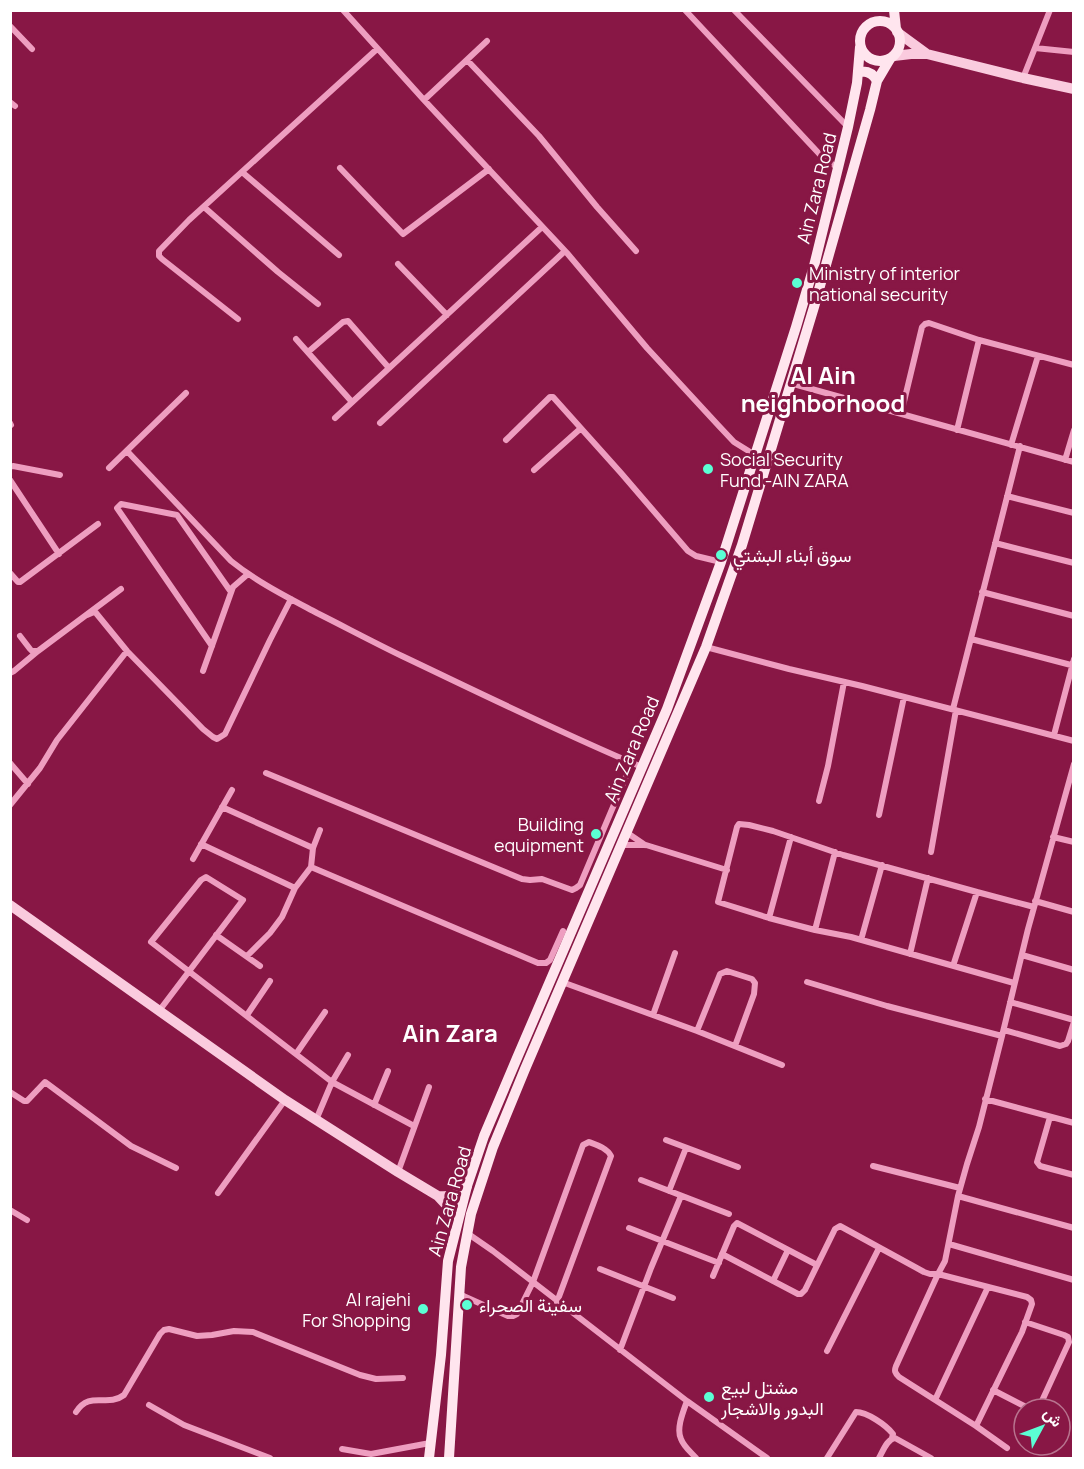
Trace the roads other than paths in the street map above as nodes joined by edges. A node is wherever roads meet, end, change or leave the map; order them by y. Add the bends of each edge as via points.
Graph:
1 (342, 10) edge
2 (685, 10) edge
3 (734, 10) edge
4 (873, 10) edge
5 (894, 10) edge
6 (1050, 10) edge
7 (869, 24) junction
8 (10, 26) edge
9 (896, 30) junction
10 (487, 41) dead end
11 (860, 47) junction
12 (1035, 48) junction
13 (33, 49) dead end
14 (377, 49) junction
15 (1074, 52) edge
16 (927, 54) junction
17 (892, 57) junction
18 (467, 60) junction
19 (858, 72) junction
20 (1023, 78) junction
21 (877, 81) junction
22 (1074, 89) edge
23 (424, 100) junction
24 (848, 127) junction
25 (340, 168) dead end
26 (839, 168) junction
27 (489, 169) junction
28 (242, 172) junction
29 (204, 207) junction
30 (542, 227) junction
31 (565, 251) junction
32 (636, 251) dead end
33 (339, 255) dead end
34 (398, 264) dead end
35 (318, 304) dead end
36 (447, 315) junction
37 (238, 319) dead end
38 (297, 339) dead end
39 (979, 340) junction
40 (308, 352) junction
41 (1038, 356) junction
42 (1074, 365) edge
43 (389, 368) junction
44 (790, 383) junction
45 (186, 393) dead end
46 (352, 402) junction
47 (902, 414) junction
48 (335, 418) dead end
49 (380, 423) dead end
50 (580, 429) junction
51 (957, 430) junction
52 (1074, 430) edge
53 (506, 440) dead end
54 (1011, 445) junction
55 (1020, 446) junction
56 (127, 451) junction
57 (756, 455) junction
58 (1065, 460) junction
59 (1074, 462) edge
60 (10, 467) edge
61 (109, 468) dead end
62 (534, 470) dead end
63 (60, 475) dead end
64 (10, 480) edge
65 (1007, 496) junction
66 (1074, 513) edge
67 (98, 524) dead end
68 (995, 543) junction
69 (59, 554) junction
70 (721, 562) junction
71 (1074, 563) edge
72 (10, 573) edge
73 (248, 574) junction
74 (121, 589) dead end
75 (231, 592) junction
76 (982, 592) junction
77 (291, 599) junction
78 (87, 615) junction
79 (1074, 616) edge
80 (20, 636) dead end
81 (971, 639) junction
82 (212, 646) junction
83 (706, 647) junction
84 (38, 651) junction
85 (127, 651) junction
86 (1072, 662) edge
87 (203, 670) dead end
88 (10, 673) edge
89 (844, 682) junction
90 (904, 697) junction
91 (955, 710) junction
92 (1054, 735) junction
93 (1074, 741) edge
94 (10, 763) edge
95 (637, 764) junction
96 (1074, 764) edge
97 (266, 773) dead end
98 (28, 784) junction
99 (232, 790) dead end
100 (819, 801) dead end
101 (10, 806) edge
102 (222, 807) junction
103 (879, 815) dead end
104 (320, 830) dead end
105 (626, 832) junction
106 (791, 837) junction
107 (1053, 837) junction
108 (1074, 842) edge
109 (201, 844) junction
110 (621, 845) junction
111 (646, 845) junction
112 (313, 848) junction
113 (835, 852) junction
114 (931, 852) dead end
115 (193, 859) dead end
116 (882, 865) junction
117 (311, 867) junction
118 (727, 870) junction
119 (928, 878) junction
120 (295, 888) junction
121 (977, 892) junction
122 (1035, 904) junction
123 (10, 905) edge
124 (1074, 912) edge
125 (769, 918) junction
126 (816, 930) junction
127 (563, 931) dead end
128 (216, 935) junction
129 (861, 940) junction
130 (675, 953) dead end
131 (910, 954) junction
132 (247, 956) junction
133 (1022, 956) junction
134 (260, 966) dead end
135 (954, 966) junction
136 (189, 970) junction
137 (1074, 970) edge
138 (270, 981) dead end
139 (562, 982) junction
140 (807, 982) dead end
141 (1014, 983) junction
142 (1010, 1002) junction
143 (158, 1011) junction
144 (325, 1012) dead end
145 (247, 1015) junction
146 (653, 1016) junction
147 (1074, 1021) edge
148 (697, 1030) junction
149 (1003, 1033) junction
150 (735, 1046) junction
151 (296, 1054) junction
152 (348, 1055) dead end
153 (782, 1065) dead end
154 (388, 1071) dead end
155 (332, 1082) junction
156 (429, 1087) dead end
157 (10, 1092) edge
158 (985, 1099) junction
159 (285, 1100) junction
160 (374, 1105) junction
161 (1050, 1117) junction
162 (316, 1120) junction
163 (1074, 1123) edge
164 (414, 1126) junction
165 (666, 1140) dead end
166 (686, 1148) junction
167 (873, 1166) dead end
168 (738, 1167) dead end
169 (176, 1168) dead end
170 (398, 1172) junction
171 (1074, 1175) edge
172 (641, 1180) dead end
173 (466, 1186) junction
174 (960, 1188) junction
175 (669, 1191) junction
176 (218, 1193) dead end
177 (438, 1196) junction
178 (681, 1196) junction
179 (958, 1196) junction
180 (10, 1210) edge
181 (729, 1214) dead end
182 (27, 1220) dead end
183 (457, 1221) junction
184 (629, 1228) dead end
185 (1074, 1228) edge
186 (467, 1233) junction
187 (663, 1241) junction
188 (949, 1244) junction
189 (879, 1248) junction
190 (788, 1250) junction
191 (722, 1254) junction
192 (719, 1263) junction
193 (817, 1265) junction
194 (600, 1269) dead end
195 (938, 1274) junction
196 (713, 1276) dead end
197 (1074, 1280) edge
198 (773, 1281) junction
199 (532, 1282) junction
200 (644, 1287) junction
201 (988, 1287) junction
202 (459, 1294) junction
203 (673, 1298) dead end
204 (557, 1302) junction
205 (1025, 1322) junction
206 (620, 1350) junction
207 (827, 1351) dead end
208 (403, 1378) dead end
209 (993, 1390) junction
210 (1044, 1397) edge
211 (934, 1400) junction
212 (1012, 1400) edge
213 (687, 1401) junction
214 (149, 1405) dead end
215 (76, 1412) dead end
216 (976, 1426) junction
217 (892, 1438) junction
218 (430, 1443) junction
219 (1007, 1448) dead end
220 (342, 1449) dead end
221 (270, 1458) edge
222 (429, 1458) edge
223 (449, 1458) edge
224 (696, 1458) edge
225 (767, 1458) edge
226 (827, 1458) edge
227 (879, 1458) edge
228 (931, 1458) edge

1 - 14 street
2 - 26 street via 825,160
3 - 24 street
4 - 7 main road
5 - 9 main road
6 - 12 street
7 - 9 main road via 888,23
7 - 11 main road via 861,34
8 - 13 street
9 - 16 main road
9 - 17 main road via 900,44
10 - 18 street
11 - 17 main road via 872,60 881,62
11 - 19 main road, Ain Zara Road
12 - 15 street
12 - 20 street
14 - 23 street
14 - 28 street
16 - 17 main road
16 - 20 main road
17 - 21 main road, Ain Zara Road
18 - 23 street
18 - 32 street
19 - 21 main road via 868,72
19 - 24 main road, Ain Zara Road
20 - 22 main road
21 - 44 main road, Ain Zara Road
23 - 27 street
24 - 26 main road, Ain Zara Road
25 - 27 street via 403,234
26 - 57 main road, Ain Zara Road via 814,266
27 - 30 street
28 - 29 street
28 - 33 street
29 - 35 street
29 - 37 street via 159,251 159,256
30 - 31 street
30 - 36 street
31 - 49 street
31 - 57 street via 718,425 734,442
34 - 36 street
36 - 43 street
38 - 40 street
39 - 41 street
39 - 47 street via 929,323 923,325
39 - 51 street
40 - 43 street via 348,321
40 - 46 street
41 - 42 street
41 - 54 street
43 - 46 street
44 - 47 street
44 - 83 main road, Ain Zara Road via 742,545
45 - 56 street
46 - 48 street
47 - 51 street
50 - 53 street via 550,397
50 - 62 street
50 - 70 street via 688,551
51 - 54 street
52 - 58 street
54 - 55 street
55 - 58 street
55 - 65 street
56 - 61 street
56 - 73 street via 231,561
57 - 70 main road, Ain Zara Road
58 - 59 street
60 - 63 street
64 - 69 street
65 - 66 street
65 - 68 street
67 - 69 street
68 - 71 street
68 - 76 street
69 - 72 street via 20,582
70 - 95 main road, Ain Zara Road via 678,679
73 - 75 street
73 - 77 street
74 - 78 street
75 - 82 street
75 - 82 street via 177,515 120,504 117,508
76 - 79 street
76 - 81 street
77 - 85 street via 225,734 217,739
77 - 95 street via 528,716
78 - 84 street
78 - 85 street via 96,613
80 - 84 street via 32,651
81 - 86 street
81 - 91 street
82 - 87 street
83 - 89 street
83 - 105 main road, Ain Zara Road
84 - 88 street
85 - 98 street via 57,740
86 - 92 street
89 - 90 street
89 - 100 street
90 - 91 street
90 - 103 street
91 - 92 street
91 - 114 street
92 - 93 street
94 - 98 street
95 - 97 street via 580,885 572,890 542,879 522,879
95 - 173 main road, Ain Zara Road
96 - 107 street
98 - 101 street
99 - 102 street
102 - 109 street
102 - 112 street
104 - 112 street
105 - 110 main road, Ain Zara Road
105 - 111 street
106 - 113 street
106 - 118 street via 739,824
106 - 125 street
107 - 108 street
107 - 122 street
109 - 115 street
109 - 120 street
110 - 111 street
110 - 139 main road, Ain Zara Road
111 - 118 street
112 - 117 street
113 - 116 street
113 - 126 street
116 - 119 street
116 - 129 street
117 - 120 street
117 - 127 street via 538,963 550,960
118 - 125 street via 718,902
119 - 121 street
119 - 131 street
120 - 132 street via 279,923
121 - 122 street
121 - 135 street
122 - 124 street
122 - 133 street
123 - 143 main road
125 - 126 street
126 - 129 street
128 - 132 street
128 - 136 street
128 - 136 street via 243,900 206,877 151,942
129 - 131 street
130 - 146 street
131 - 135 street
132 - 134 street
133 - 137 street
133 - 141 street
135 - 141 street
136 - 143 street
136 - 145 street
138 - 145 street
139 - 146 street
139 - 186 main road, Ain Zara Road via 494,1147
140 - 149 street via 887,1006
141 - 142 street
142 - 147 street
142 - 149 street
143 - 159 main road
144 - 151 street
145 - 151 street
146 - 148 street
147 - 149 street via 1068,1041 1060,1046
148 - 150 street
148 - 150 street via 720,974 727,971 752,979 754,994
149 - 158 street
150 - 153 street
151 - 155 street
152 - 155 street
154 - 160 street
155 - 160 street
155 - 162 street
156 - 164 street
157 - 169 street via 27,1101 45,1082 131,1146
158 - 161 street
158 - 174 street
159 - 162 main road
159 - 176 street
160 - 164 street
161 - 163 street
161 - 171 street via 1037,1162
162 - 170 main road
164 - 170 street
165 - 166 street
166 - 168 street
166 - 175 street
167 - 174 street
170 - 177 main road
172 - 175 street
173 - 177 main road via 454,1195
173 - 183 main road, Ain Zara Road
174 - 179 street
175 - 178 street
177 - 183 main road via 448,1204
178 - 181 street
178 - 187 street
179 - 185 street
179 - 188 street
180 - 182 street
183 - 218 main road, Ain Zara Road via 448,1261
184 - 187 street
186 - 199 street
186 - 202 main road, Ain Zara Road
187 - 192 street
187 - 200 street
188 - 195 street
188 - 197 street
189 - 193 street via 840,1226
189 - 195 street via 924,1272
189 - 207 street
190 - 191 street via 737,1223
190 - 193 street
190 - 198 street
191 - 192 street
191 - 198 street
192 - 196 street
193 - 198 street via 801,1294
194 - 200 street
195 - 201 street
195 - 211 street via 895,1370 899,1377
199 - 202 street via 518,1312 510,1317
199 - 204 street
199 - 204 street via 583,1145 589,1142 609,1151 611,1156
200 - 203 street
200 - 206 street
201 - 205 street via 1027,1297 1032,1304
201 - 211 street
202 - 223 main road, Ain Zara Road
204 - 206 street
205 - 209 street
205 - 210 street via 1064,1335 1070,1342
206 - 213 street
208 - 215 street via 360,1376 254,1332 198,1336 169,1329 160,1334 121,1398 88,1401
209 - 212 street
209 - 216 street
211 - 216 street
213 - 224 street via 679,1435
213 - 225 street
214 - 221 street via 184,1425
216 - 219 street
217 - 226 street via 888,1429 856,1413
217 - 227 street
217 - 228 street
218 - 220 street via 371,1454
218 - 222 main road, Ain Zara Road

